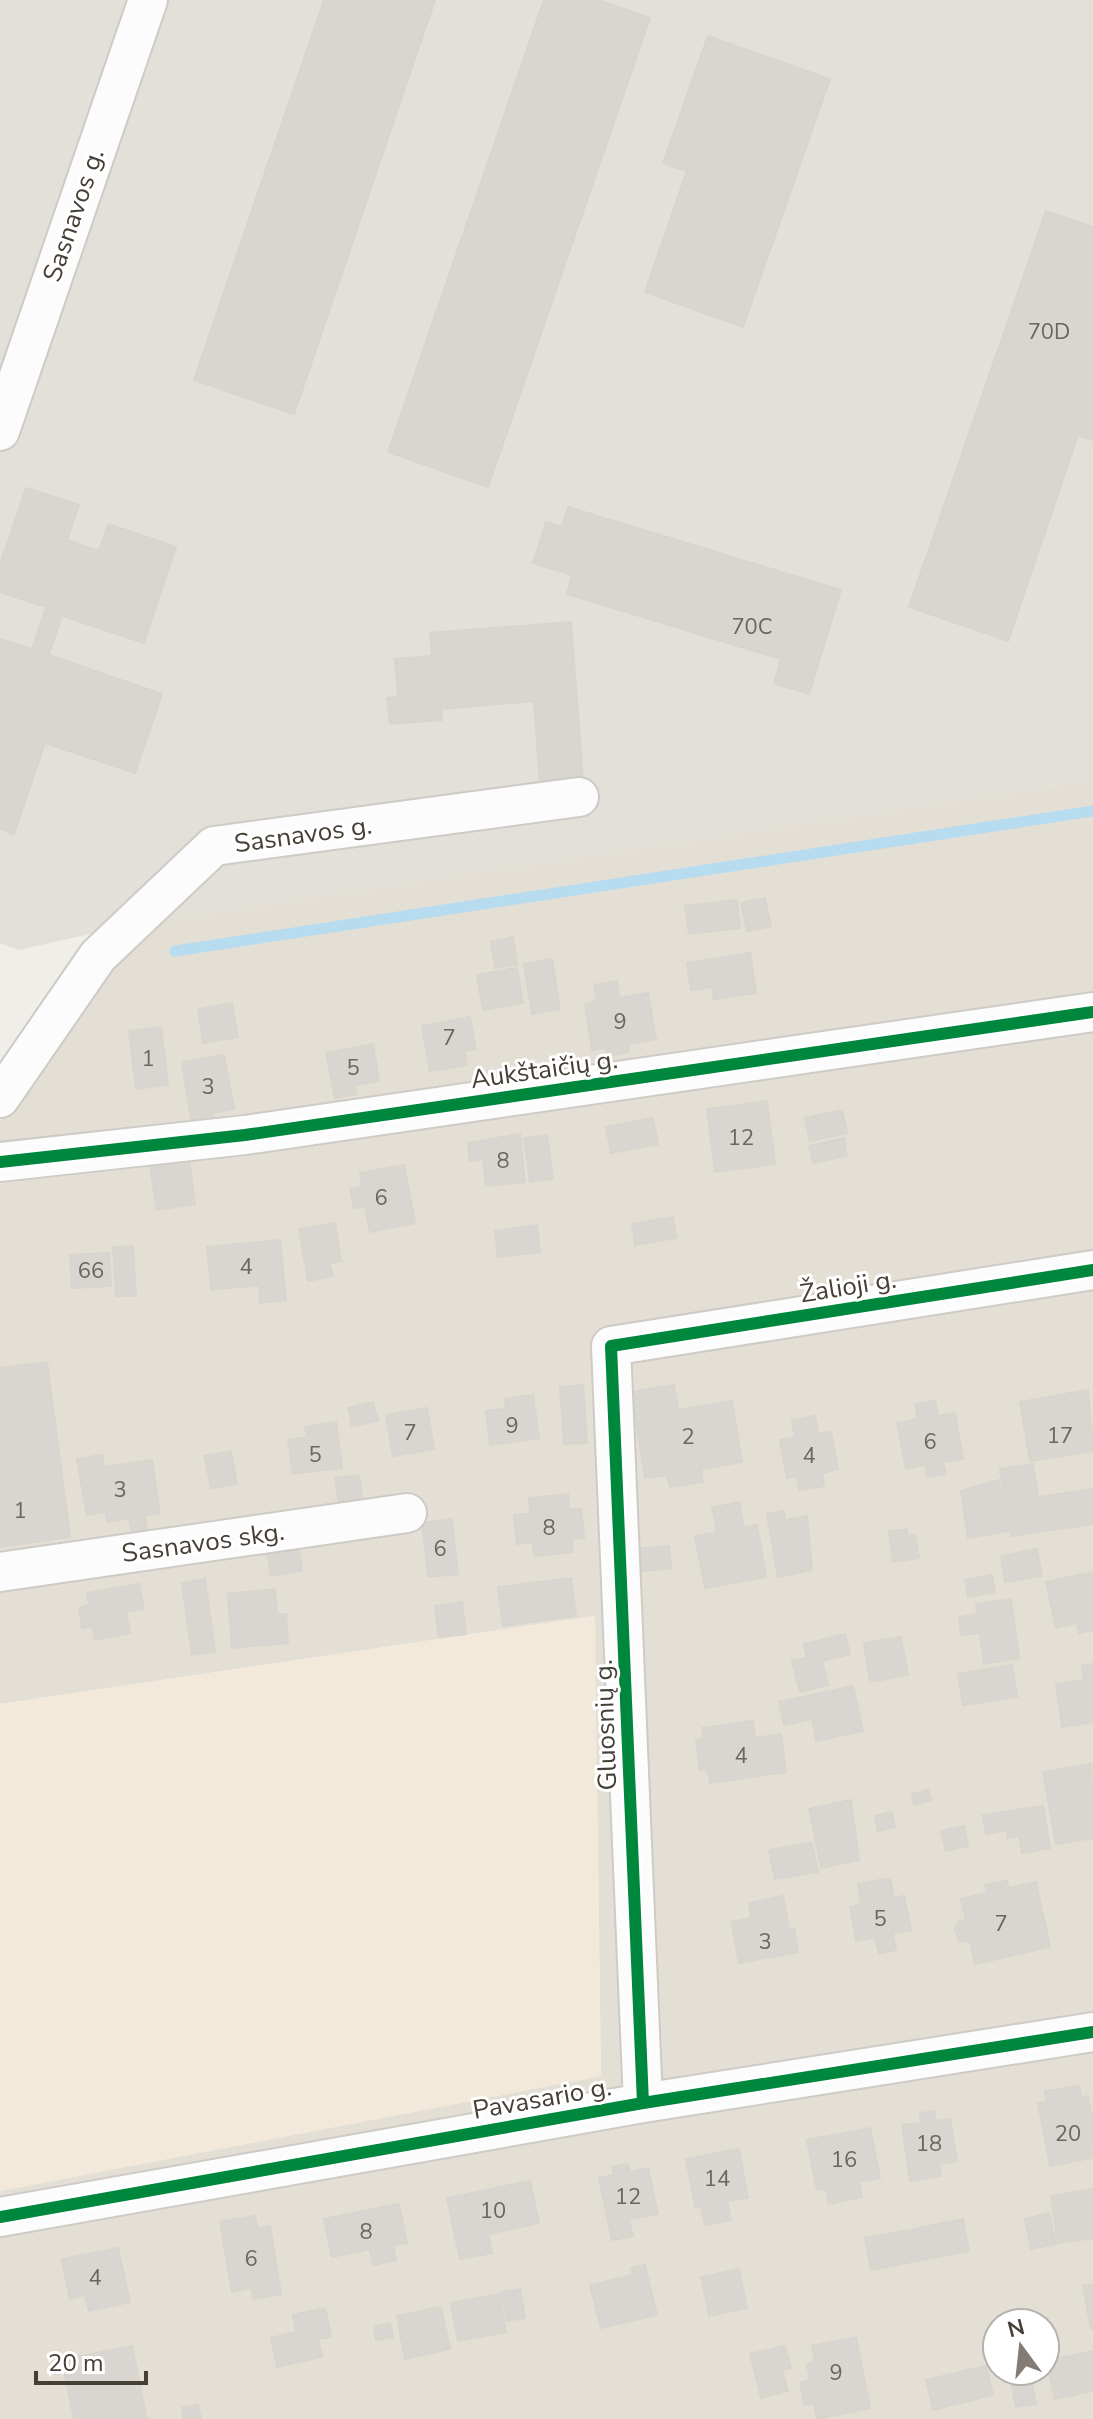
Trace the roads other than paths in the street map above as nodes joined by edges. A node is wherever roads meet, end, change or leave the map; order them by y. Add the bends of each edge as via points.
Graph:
1 (148, 0) edge
2 (0, 431) edge
3 (579, 797) dead end
4 (1093, 1012) edge
5 (0, 1098) edge
6 (0, 1162) edge
7 (1093, 1270) edge
8 (611, 1346) joint
9 (407, 1513) dead end
10 (0, 1572) edge
11 (1093, 2032) edge
12 (643, 2103) junction
13 (0, 2217) edge

1 - 2 street, Sasnavos g.
3 - 5 street, Sasnavos g. via 214,846 98,956
4 - 6 street, Aukštaičių g. via 245,1135
7 - 8 street, Žalioji g.
8 - 12 street, Gluosnių g.
9 - 10 street, Sasnavos skg.
11 - 12 street, Pavasario g.
12 - 13 street, Pavasario g.

